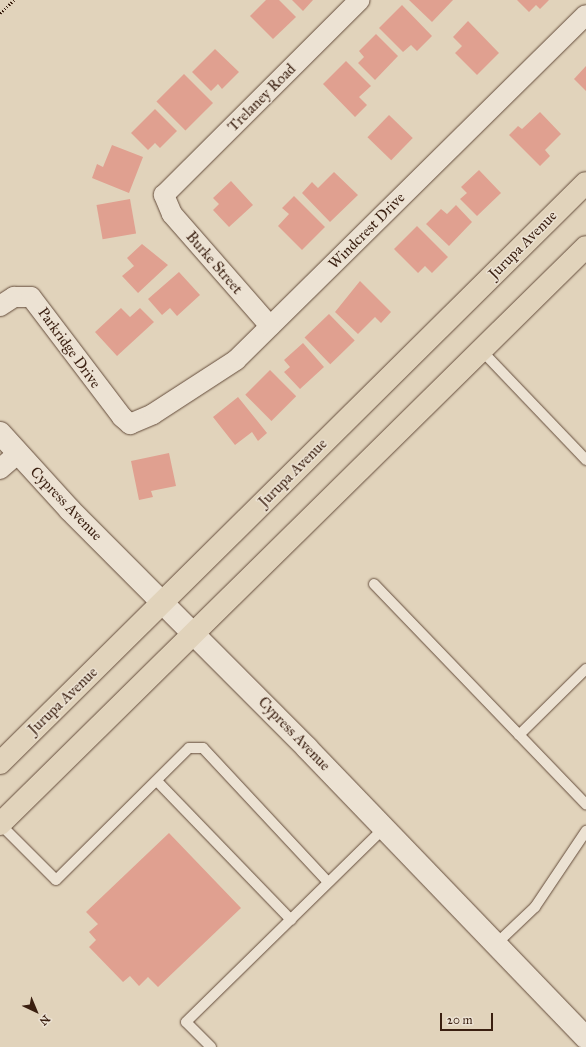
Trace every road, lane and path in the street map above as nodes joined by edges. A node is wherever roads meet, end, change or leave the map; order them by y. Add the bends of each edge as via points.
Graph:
1 (14, 0) edge
2 (360, 0) edge
3 (0, 14) edge
4 (586, 15) edge
5 (586, 183) edge
6 (164, 195) joint
7 (586, 247) edge
8 (0, 306) edge
9 (270, 326) junction
10 (482, 351) junction
11 (130, 424) joint
12 (0, 432) edge
13 (17, 454) junction
14 (586, 460) edge
15 (0, 469) edge
16 (374, 584) dead end
17 (163, 603) junction
18 (196, 634) junction
19 (586, 669) edge
20 (519, 735) junction
21 (0, 763) edge
22 (157, 781) junction
23 (586, 804) edge
24 (0, 824) edge
25 (384, 828) junction
26 (586, 831) edge
27 (328, 882) junction
28 (291, 920) junction
29 (496, 944) junction
30 (586, 1038) edge
31 (210, 1047) edge

1 - 3 path
2 - 6 street, Trelaney Road
4 - 9 street, Windcrest Drive
5 - 17 main road, Jurupa Avenue
6 - 9 street, Burke Street via 172,214
7 - 10 main road
8 - 11 street, Parkridge Drive via 14,297 31,297 105,397
9 - 11 street, Windcrest Drive via 215,375 153,414
10 - 14 lane
10 - 18 main road
12 - 13 street, Cypress Avenue
13 - 15 street
13 - 17 street, Cypress Avenue
16 - 20 lane
17 - 18 street, Cypress Avenue
17 - 21 main road, Jurupa Avenue
18 - 24 main road
18 - 25 street, Cypress Avenue
19 - 20 lane
20 - 23 lane
22 - 24 lane via 56,880
22 - 27 lane via 189,748 202,748
22 - 28 lane
25 - 27 lane
25 - 29 street, Cypress Avenue
26 - 29 lane via 535,907
27 - 28 lane
28 - 31 lane via 186,1022
29 - 30 street, Cypress Avenue

